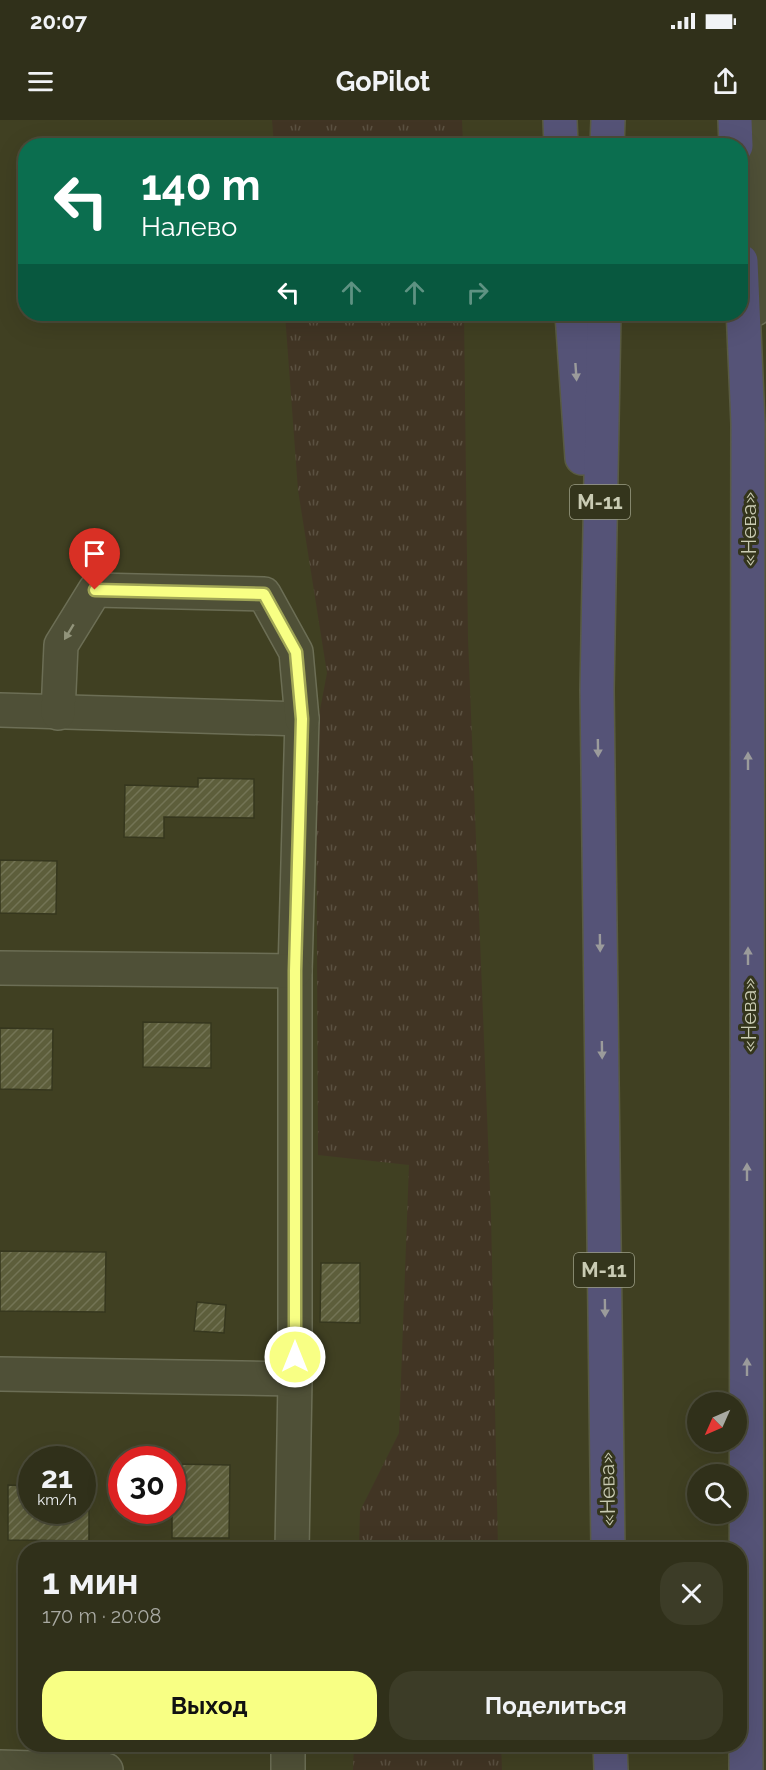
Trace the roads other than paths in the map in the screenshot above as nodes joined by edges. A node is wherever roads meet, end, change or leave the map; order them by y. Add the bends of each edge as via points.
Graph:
1 (560, 120) edge
2 (608, 120) edge
3 (735, 120) edge
4 (766, 122) edge
5 (561, 138) edge
6 (607, 138) edge
7 (736, 138) edge
8 (572, 321) edge
9 (604, 321) edge
10 (744, 321) edge
11 (748, 424) junction
12 (597, 690) junction
13 (0, 710) edge
14 (58, 713) junction
15 (302, 719) junction
16 (0, 968) edge
17 (295, 971) junction
18 (0, 1374) edge
19 (295, 1379) junction
20 (292, 1542) edge
21 (608, 1542) edge
22 (746, 1542) edge
23 (288, 1752) edge
24 (610, 1752) edge
25 (746, 1752) edge
26 (0, 1767) edge
27 (106, 1770) edge
28 (288, 1770) edge
29 (610, 1770) edge
30 (746, 1770) edge

1 - 5 highway
2 - 6 highway
3 - 7 highway
4 - 11 street
8 -> 12 highway
9 - 12 highway, «Нева» / М-11
10 - 11 highway, «Нева»
22 -> 11 highway, «Нева»
12 -> 21 highway, «Нева» / М-11
13 - 14 street
14 - 15 street
15 -> 14 street via 296,652 264,594 95,590 61,645
15 - 17 street
16 - 17 street
17 - 19 street
18 - 19 street
19 - 20 street
23 - 28 street
24 - 29 highway
30 -> 25 highway, «Нева»
26 - 27 street

